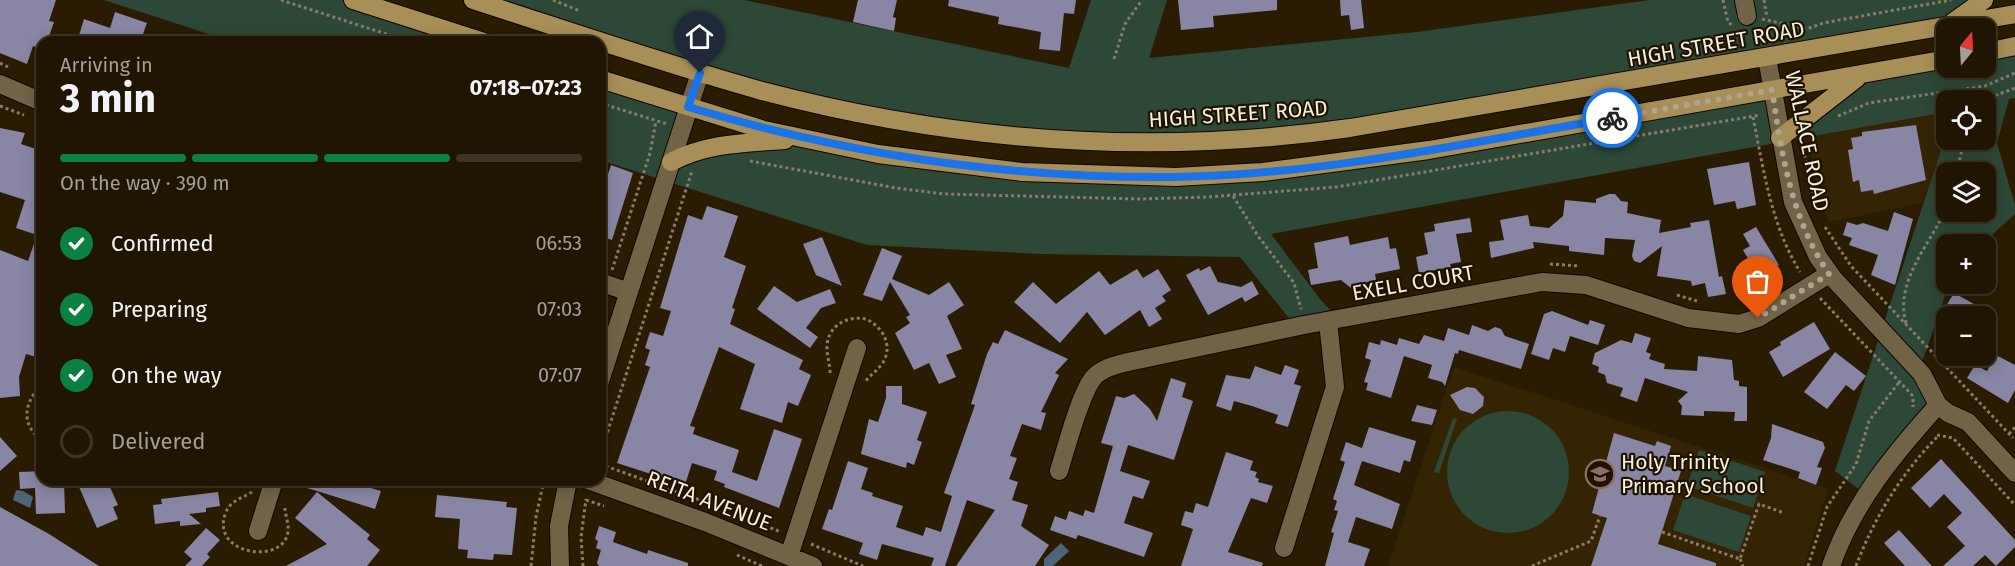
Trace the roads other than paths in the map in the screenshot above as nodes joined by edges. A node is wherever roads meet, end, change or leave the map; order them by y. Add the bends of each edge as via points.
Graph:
1 (353, 0) edge
2 (473, 0) edge
3 (1984, 0) edge
4 (2015, 14) edge
5 (1958, 18) edge
6 (1992, 18) edge
7 (1936, 28) edge
8 (465, 36) edge
9 (585, 36) edge
10 (606, 43) edge
11 (2015, 46) edge
12 (1996, 50) edge
13 (1767, 58) junction
14 (1936, 61) edge
15 (700, 73) junction
16 (1861, 75) junction
17 (606, 81) edge
18 (0, 84) edge
19 (1772, 90) junction
20 (36, 99) edge
21 (688, 107) junction
22 (1780, 138) junction
23 (802, 139) junction
24 (671, 162) junction
25 (1829, 274) junction
26 (606, 277) edge
27 (628, 292) junction
28 (1328, 322) junction
29 (857, 348) dead end
30 (606, 362) edge
31 (1938, 405) junction
32 (2012, 458) edge
33 (1059, 471) dead end
34 (272, 486) edge
35 (567, 486) edge
36 (587, 492) edge
37 (258, 531) dead end
38 (1284, 548) dead end
39 (789, 556) junction
40 (560, 566) edge
41 (813, 566) edge
42 (1831, 566) edge

1 - 8 main road
2 - 9 main road, HIGH STREET ROAD
3 - 5 main road
4 - 6 main road, HIGH STREET ROAD
7 - 13 main road, HIGH STREET ROAD
10 - 15 main road, HIGH STREET ROAD
11 - 12 main road
13 - 15 main road, HIGH STREET ROAD via 1313,134 1135,144 1030,139 924,126
13 - 19 street, WALLACE ROAD
14 - 16 main road
15 - 21 street
16 - 19 main road
16 - 22 main road
17 - 21 main road
18 - 20 street
19 - 22 street, WALLACE ROAD
19 - 23 main road via 1429,150 1263,172 1188,177 987,169
21 - 23 main road
21 - 24 street
22 - 25 street, WALLACE ROAD via 1798,217
23 - 24 main road via 710,147
24 - 27 street
25 - 28 street, EXELL COURT via 1758,318 1739,324 1688,318 1586,285 1559,281
25 - 31 street, WALLACE ROAD via 1922,374
26 - 27 street
27 - 30 street
28 - 33 street, EXELL COURT via 1106,369 1093,378 1085,392
28 - 38 street via 1335,387
29 - 39 street
31 - 32 street via 1968,422
31 - 42 street via 1865,494 1844,531
34 - 37 street
35 - 40 street via 559,526
36 - 39 street, REITA AVENUE via 705,522
39 - 41 street, REITA AVENUE

